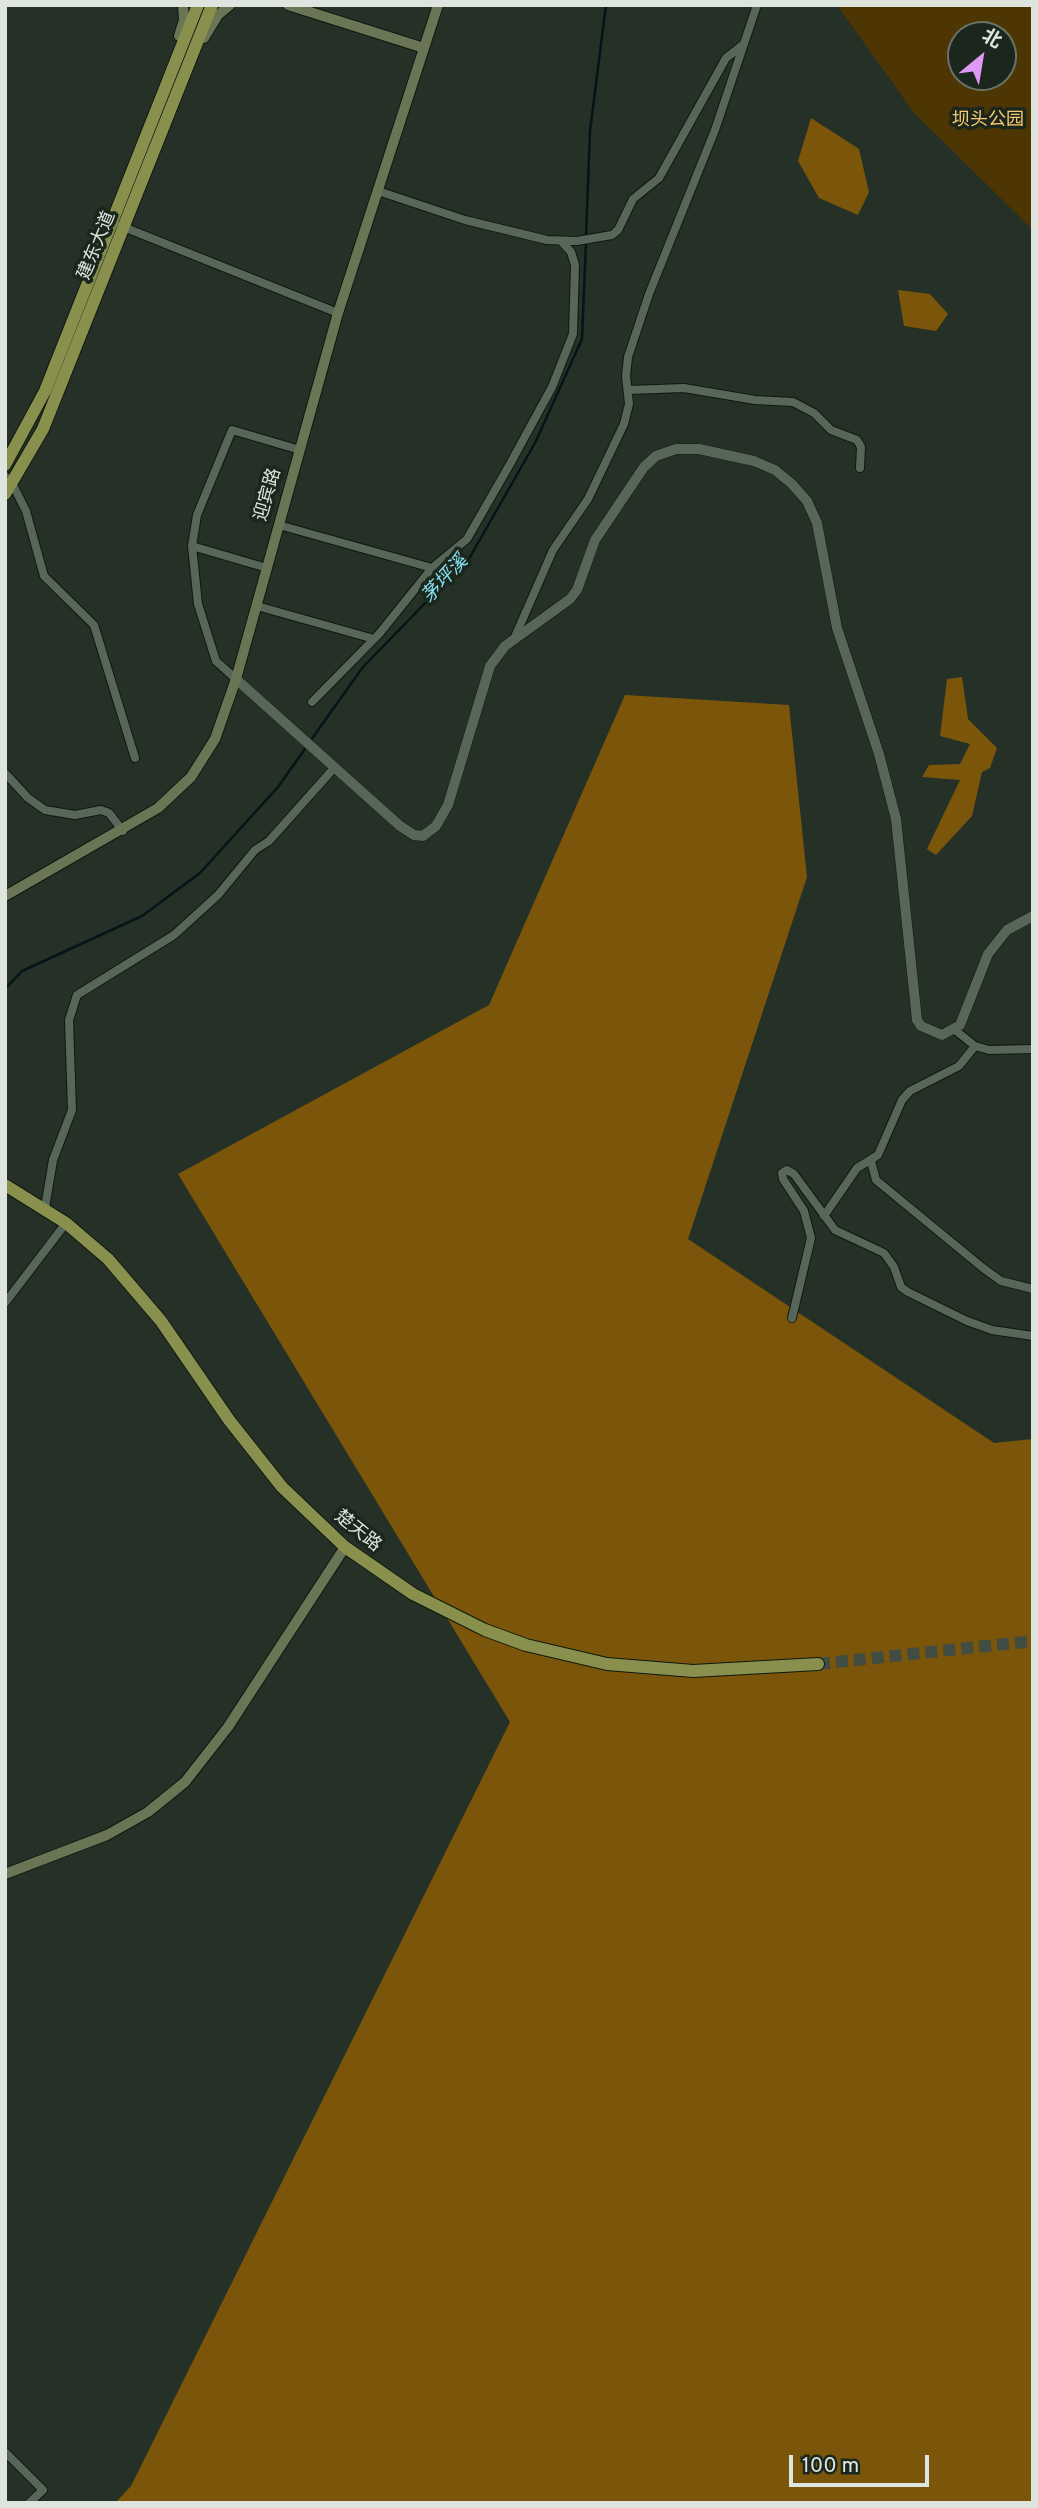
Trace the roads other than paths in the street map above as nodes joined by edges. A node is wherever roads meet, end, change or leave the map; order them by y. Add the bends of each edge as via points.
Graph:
1 (183, 5) edge
2 (198, 5) edge
3 (212, 5) edge
4 (230, 5) edge
5 (288, 5) edge
6 (438, 5) edge
7 (757, 5) edge
8 (744, 44) junction
9 (424, 48) junction
10 (180, 69) junction
11 (378, 191) junction
12 (118, 224) junction
13 (562, 242) junction
14 (338, 313) junction
15 (629, 390) junction
16 (300, 450) junction
17 (5, 466) edge
18 (860, 468) dead end
19 (8, 484) edge
20 (279, 525) junction
21 (192, 546) junction
22 (267, 568) junction
23 (432, 568) junction
24 (257, 606) junction
25 (373, 639) junction
26 (514, 639) junction
27 (236, 679) junction
28 (312, 702) dead end
29 (135, 758) dead end
30 (335, 767) junction
31 (5, 773) edge
32 (122, 831) junction
33 (5, 896) edge
34 (1033, 916) edge
35 (955, 1030) junction
36 (975, 1046) junction
37 (1033, 1049) edge
38 (871, 1161) junction
39 (5, 1185) edge
40 (45, 1208) junction
41 (824, 1216) junction
42 (66, 1223) junction
43 (1033, 1289) edge
44 (5, 1303) edge
45 (792, 1318) dead end
46 (1033, 1336) edge
47 (345, 1548) junction
48 (818, 1664) tunnel mouth
49 (5, 1874) edge
50 (5, 2452) edge
51 (29, 2503) edge

1 - 10 main road
2 - 10 highway, 建东大道
3 - 10 highway, 建东大道
4 - 10 main road
5 - 9 main road
6 - 9 main road, 迎宾路
7 - 8 street
8 - 13 street via 721,66 659,178 639,191 618,230 607,236
8 - 15 street via 649,294 626,366
9 - 11 main road, 迎宾路
10 - 12 highway, 建东大道
11 - 13 street via 465,220
11 - 14 main road, 迎宾路
12 - 14 street
12 - 17 highway, 建东大道 via 45,391
12 - 19 highway, 建东大道 via 43,429
13 - 23 street via 575,265 570,342 552,387 467,539
14 - 16 main road, 迎宾路
15 - 18 street via 684,388 793,402 814,413 831,430 857,440 862,447
15 - 26 street via 621,433 588,499 553,550
16 - 20 main road, 迎宾路
16 - 21 street via 232,430 203,496
19 - 29 street via 26,511 44,576 94,625
20 - 22 main road, 迎宾路
20 - 23 street
21 - 22 street
21 - 27 street via 198,604 216,661
22 - 24 main road, 迎宾路
23 - 25 street
24 - 25 street
24 - 27 main road, 迎宾路
25 - 28 street
26 - 30 street via 490,666 448,805 427,834 410,834
26 - 35 street via 577,590 595,540 656,456 676,449 699,449 754,461 784,476 813,513 837,628 889,787 901,853 917,1020 934,1034
27 - 30 street
27 - 32 main road, 迎宾路 via 215,739 191,777 158,808
30 - 40 street via 218,895 174,935 77,995 69,1020 72,1110 53,1160
31 - 32 street via 45,810 75,815 101,810 109,813
32 - 33 main road, 迎宾路
34 - 35 street via 1007,930 988,954 964,1019
35 - 36 street
36 - 37 street via 1000,1051
36 - 38 street via 960,1066 910,1091 885,1144
38 - 41 street via 856,1168
38 - 43 street via 877,1180 983,1268 1001,1281
39 - 40 highway, 楚天路
40 - 42 highway, 楚天路
41 - 45 street via 794,1174 784,1171 783,1179 804,1210 811,1238
41 - 46 street via 835,1230 884,1253 908,1292 979,1326
42 - 44 street
42 - 47 highway, 楚天路 via 136,1289 255,1454
47 - 48 highway, 楚天路 via 449,1614 567,1656 650,1670
47 - 49 main road via 228,1727 185,1782 118,1829
50 - 51 street via 43,2490

